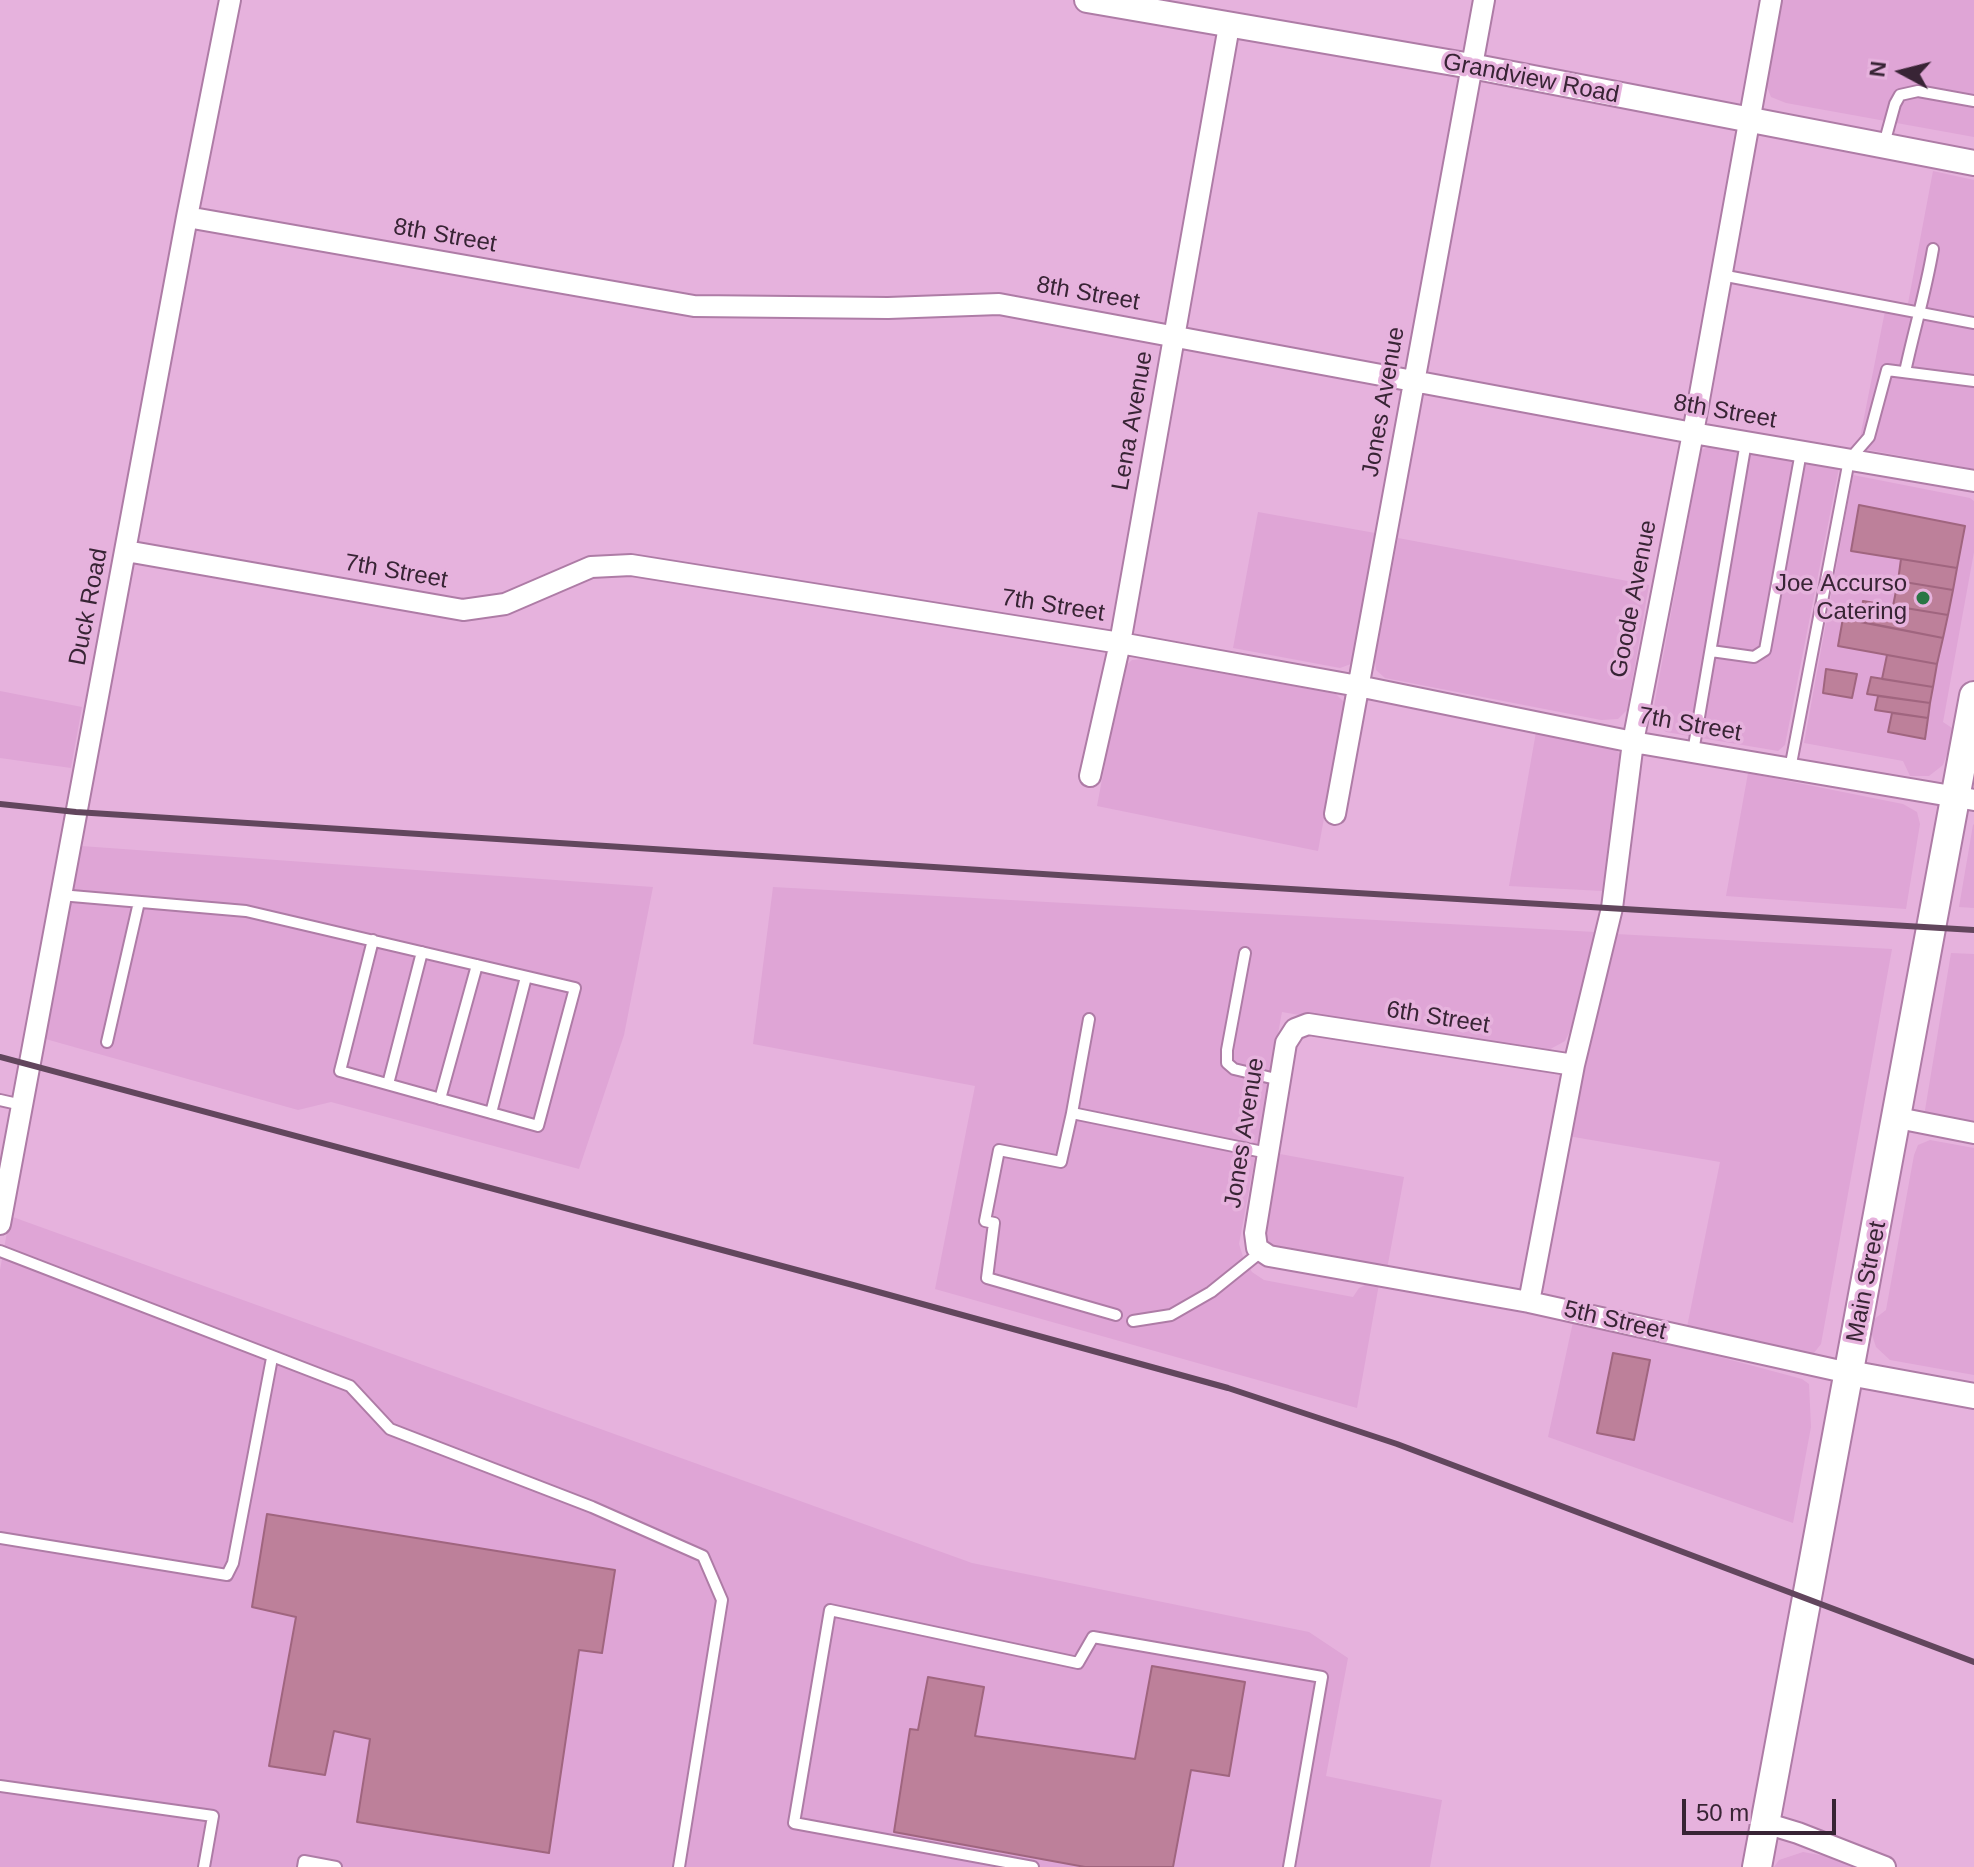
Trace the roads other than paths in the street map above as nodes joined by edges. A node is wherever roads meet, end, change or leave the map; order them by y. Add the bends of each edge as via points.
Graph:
1 (230, 0) edge
2 (1087, 0) edge
3 (1484, 0) edge
4 (1771, 0) edge
5 (1229, 26) junction
6 (1471, 66) junction
7 (1974, 101) edge
8 (1750, 122) junction
9 (1884, 146) junction
10 (1974, 163) edge
11 (187, 217) junction
12 (1933, 249) dead end
13 (1721, 275) junction
14 (1917, 313) junction
15 (1974, 323) edge
16 (1174, 336) junction
17 (1905, 372) junction
18 (1414, 379) junction
19 (1974, 381) edge
20 (1693, 433) junction
21 (1746, 442) junction
22 (1801, 452) junction
23 (1849, 460) junction
24 (1974, 481) edge
25 (126, 551) junction
26 (1120, 643) junction
27 (1711, 651) junction
28 (1358, 686) junction
29 (1974, 696) edge
30 (1633, 742) junction
31 (1693, 752) junction
32 (1790, 769) junction
33 (1090, 776) dead end
34 (1965, 798) edge
35 (1335, 814) dead end
36 (60, 895) junction
37 (139, 902) junction
38 (373, 940) junction
39 (422, 952) junction
40 (1245, 953) dead end
41 (477, 965) junction
42 (526, 977) junction
43 (1089, 1019) dead end
44 (1295, 1029) joint
45 (107, 1042) dead end
46 (1574, 1065) junction
47 (1280, 1080) junction
48 (388, 1084) junction
49 (440, 1099) junction
50 (0, 1100) edge
51 (22, 1105) junction
52 (491, 1113) junction
53 (1072, 1113) junction
54 (1898, 1118) junction
55 (1974, 1133) edge
56 (1268, 1153) junction
57 (0, 1224) edge
58 (1259, 1249) junction
59 (0, 1251) edge
60 (1529, 1302) junction
61 (1116, 1315) dead end
62 (1133, 1321) dead end
63 (272, 1358) junction
64 (1849, 1373) junction
65 (1974, 1396) edge
66 (0, 1538) edge
67 (0, 1786) edge
68 (1765, 1823) junction
69 (204, 1867) edge
70 (303, 1867) edge
71 (336, 1867) edge
72 (679, 1867) edge
73 (1033, 1867) edge
74 (1289, 1867) edge
75 (1757, 1867) edge
76 (1885, 1867) edge

1 - 11 street, Duck Road
2 - 5 street, Grandview Road
3 - 6 street, Jones Avenue
4 - 8 street, Goode Avenue
5 - 6 street, Grandview Road
5 - 16 street, Lena Avenue
6 - 8 street, Grandview Road
6 - 18 street, Jones Avenue
7 - 9 lane via 1918,91 1900,95
8 - 9 street, Grandview Road
8 - 13 street, Goode Avenue
9 - 10 street, Grandview Road
11 - 16 street, 8th Street via 694,306 999,304
11 - 25 street, Duck Road
12 - 14 lane
13 - 14 lane
13 - 20 street, Goode Avenue
14 - 15 lane
14 - 17 lane
16 - 18 street, 8th Street
16 - 26 street, Lena Avenue
17 - 19 lane
17 - 23 lane via 1887,370 1869,437
18 - 20 street, 8th Street
18 - 28 street, Jones Avenue
20 - 21 street, 8th Street
20 - 30 street, Goode Avenue
21 - 22 street, 8th Street
21 - 27 lane
22 - 23 street, 8th Street
22 - 27 lane via 1765,650 1754,657
23 - 24 street, 8th Street
23 - 32 lane
25 - 26 street, 7th Street via 463,610 505,604 591,567 631,565
25 - 36 street, Duck Road
26 - 28 street, 7th Street
26 - 33 street, Lena Avenue
27 - 31 lane
28 - 30 street, 7th Street
28 - 35 street, Jones Avenue
29 - 34 main road, Main Street
30 - 31 street, 7th Street
30 - 46 street, Goode Avenue via 1612,908
31 - 32 street, 7th Street
32 - 34 street, 7th Street
34 - 54 main road, Main Street via 1930,927
36 - 37 lane
36 - 51 street, Duck Road
37 - 38 lane via 246,911
37 - 45 lane
38 - 39 lane
38 - 48 lane via 340,1071
39 - 41 lane
39 - 48 lane
40 - 47 lane via 1227,1063
41 - 42 lane
41 - 49 lane
42 - 52 lane
42 - 52 lane via 575,988 538,1126
43 - 53 lane
44 - 46 street, 6th Street via 1308,1024
44 - 47 street, Jones Avenue via 1286,1043
46 - 60 street, Goode Avenue
47 - 56 street, Jones Avenue
48 - 49 lane
49 - 52 lane
50 - 51 lane
51 - 57 street, Duck Road
53 - 56 lane
53 - 61 lane via 1061,1162 999,1150 985,1221 994,1223 987,1278
54 - 55 street
54 - 64 main road, Main Street
56 - 58 street, Jones Avenue via 1255,1233
58 - 60 street, 5th Street via 1269,1256
58 - 62 lane via 1211,1292 1171,1315
59 - 63 lane
60 - 64 street, 5th Street
63 - 66 lane via 227,1575
63 - 72 lane via 350,1386 390,1429 703,1556 722,1600
64 - 65 street, 5th Street
64 - 68 main road, Main Street
67 - 69 lane via 213,1816
68 - 75 main road, Main Street
68 - 76 street
70 - 71 lane via 304,1861
73 - 74 lane via 794,1823 830,1610 1078,1663 1093,1637 1322,1677

